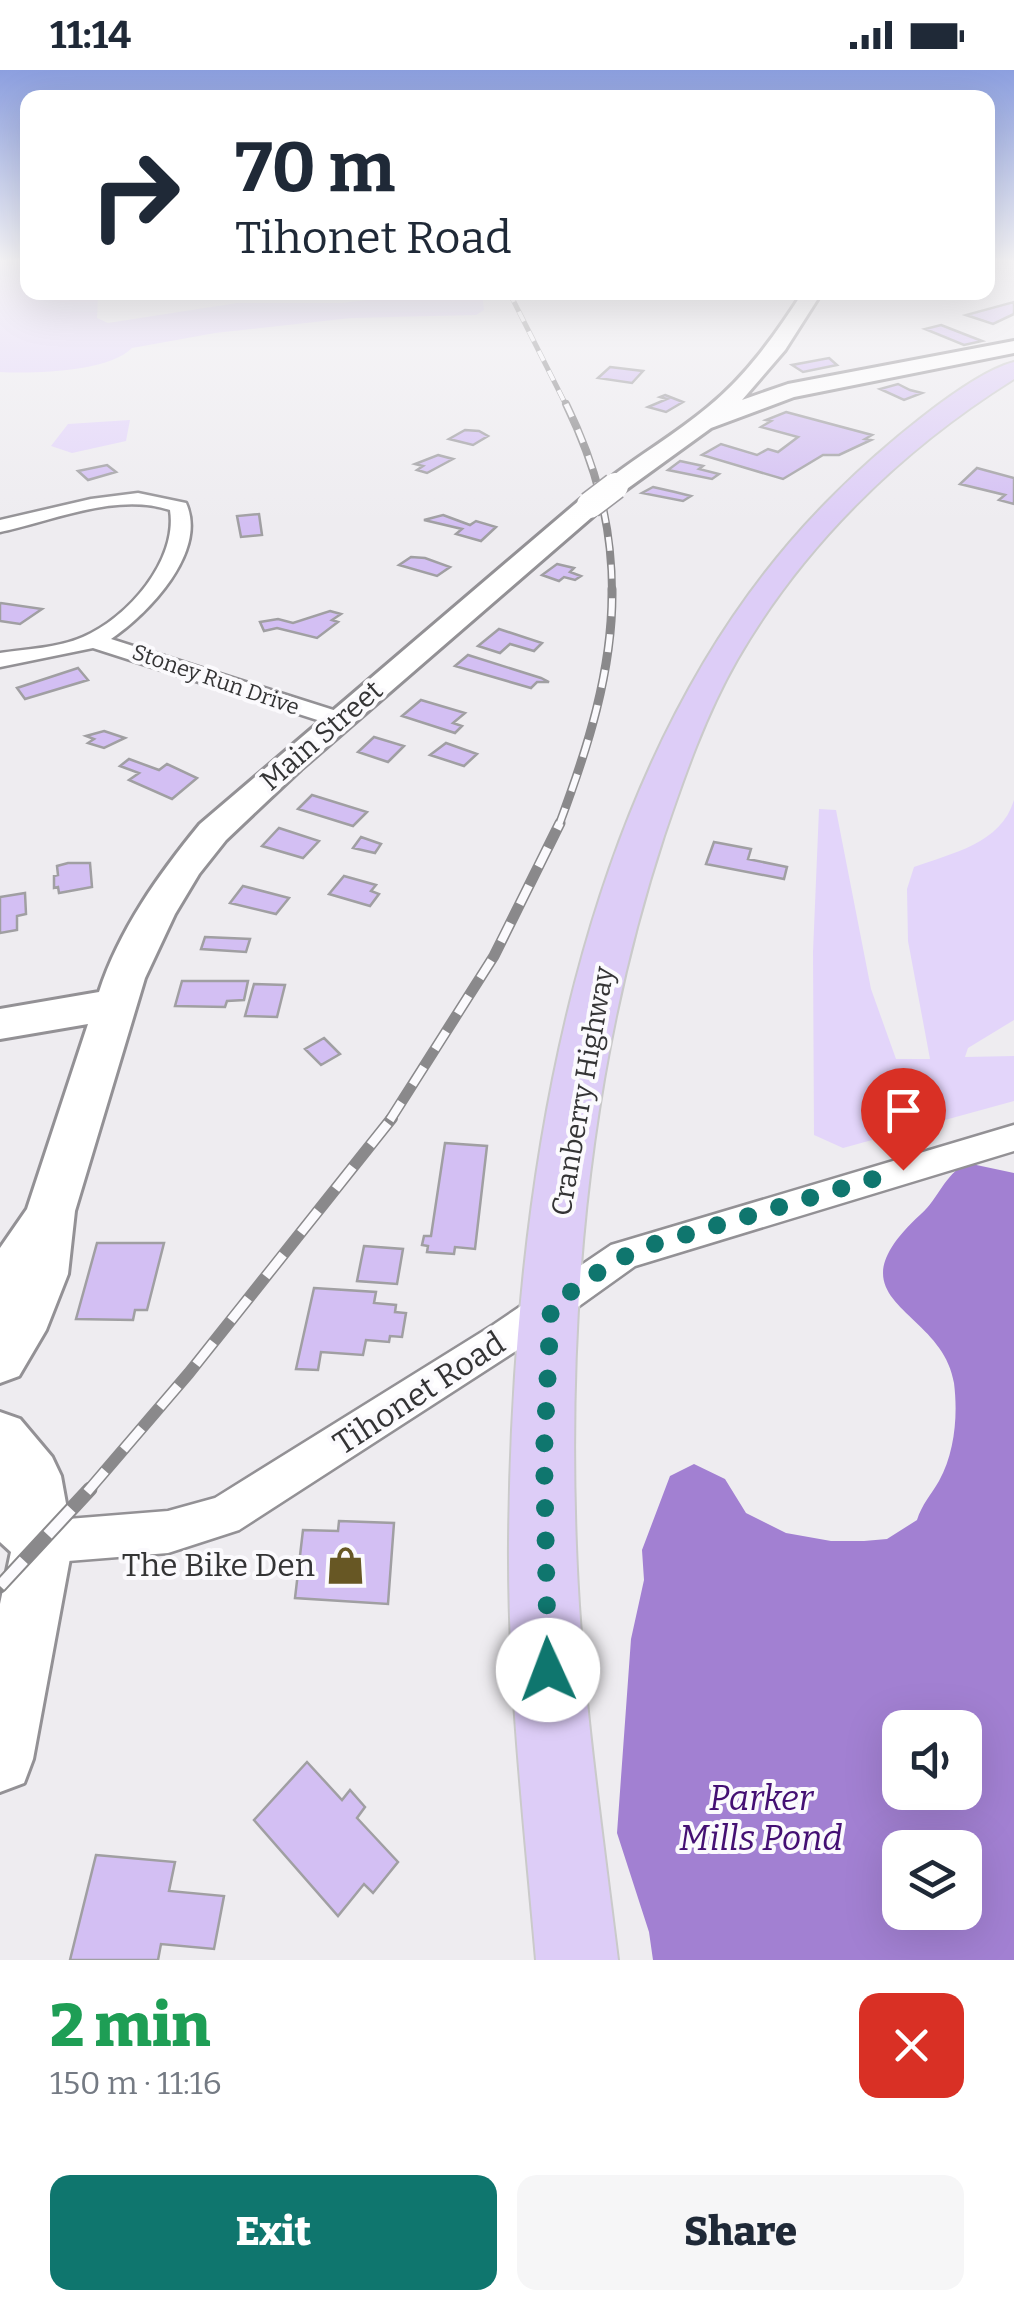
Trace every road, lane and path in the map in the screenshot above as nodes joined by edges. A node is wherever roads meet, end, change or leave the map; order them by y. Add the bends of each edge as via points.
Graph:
1 (774, 347) edge
2 (1003, 363) edge
3 (900, 368) junction
4 (756, 373) junction
5 (781, 394) junction
6 (703, 423) junction
7 (0, 526) edge
8 (94, 641) junction
9 (0, 660) edge
10 (338, 720) junction
11 (116, 1004) junction
12 (0, 1024) edge
13 (1014, 1138) edge
14 (52, 1210) junction
15 (0, 1290) edge
16 (551, 1306) junction
17 (0, 1360) edge
18 (0, 1438) edge
19 (22, 1522) edge
20 (0, 1759) edge
21 (577, 1960) edge

1 - 4 main road, Main Street
2 - 3 main road
2 - 3 main road
2 - 16 main road, Cranberry Highway via 862,480 786,563 715,668 644,834 604,956 574,1108
3 - 5 main road
4 - 5 main road via 752,387
4 - 6 main road, Main Street
5 - 6 main road
6 - 10 main road, Main Street, bridge via 590,505
7 - 8 street via 128,500 179,507 183,526 168,570
8 - 9 street
8 - 10 street, Stoney Run Drive
10 - 11 main road, Main Street via 212,832 156,914
11 - 12 main road
11 - 14 main road, Main Street
13 - 16 street, Tihonet Road via 641,1248
14 - 15 main road, Main Street
14 - 17 main road, Main Street via 44,1274
16 - 19 street, Tihonet Road via 224,1516 168,1532
16 - 21 main road, Cranberry Highway via 544,1452 548,1670
18 - 19 main road via 32,1476
19 - 20 main road

